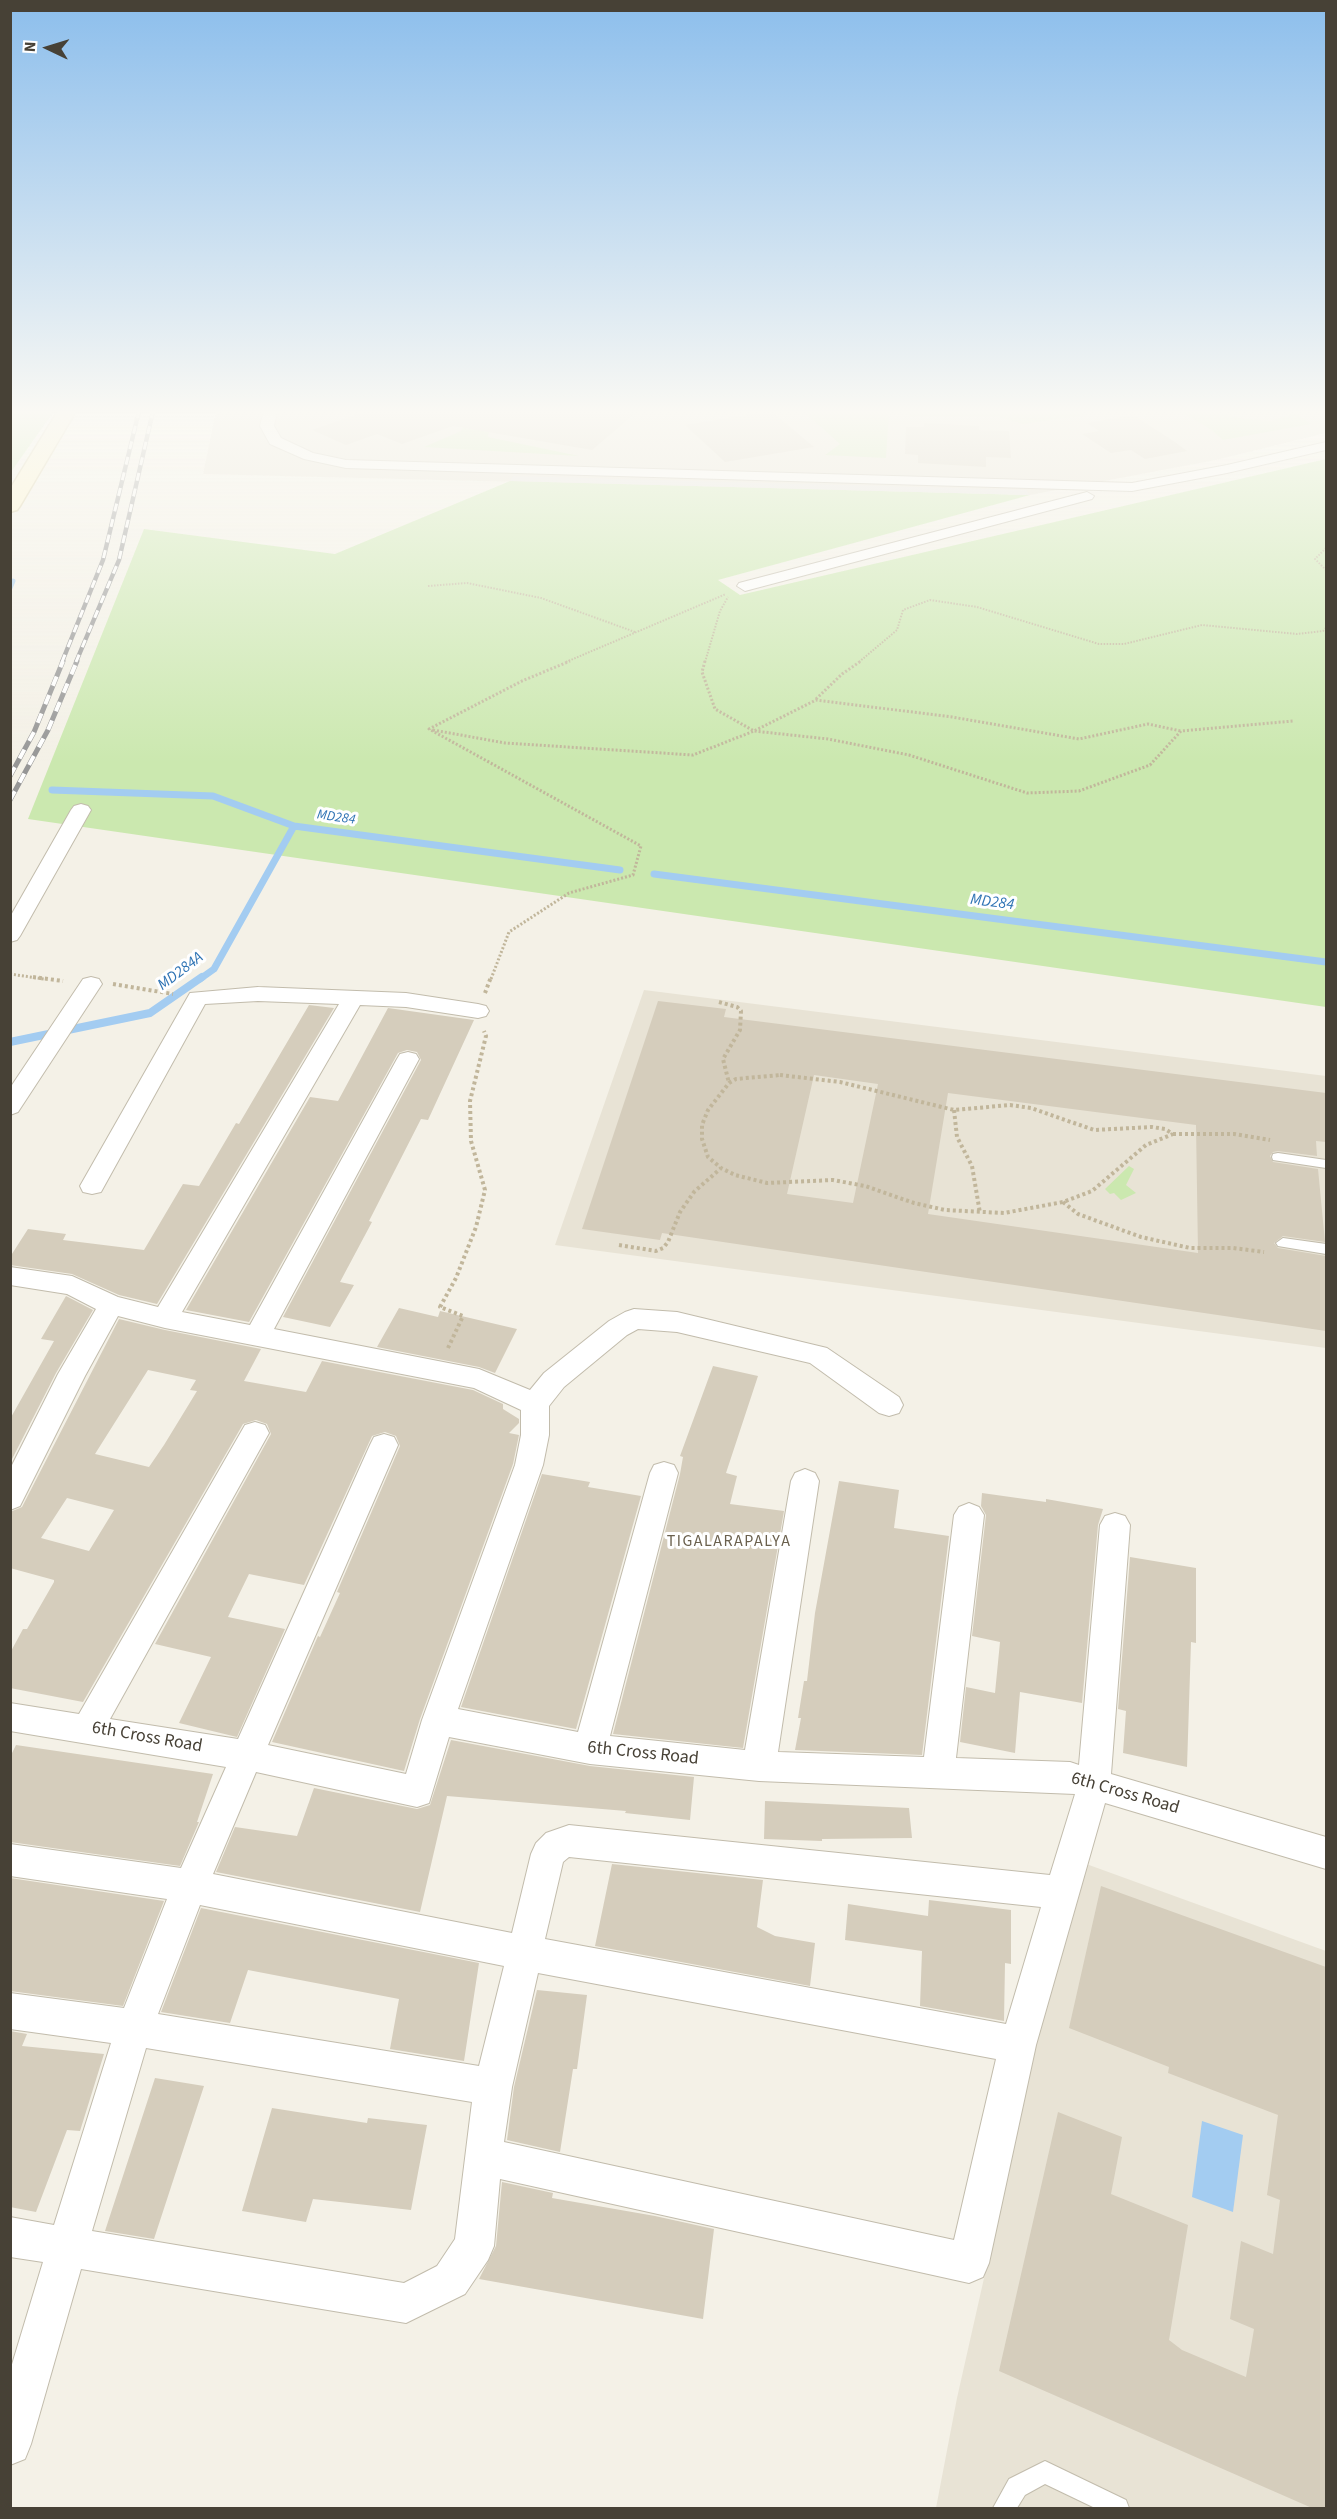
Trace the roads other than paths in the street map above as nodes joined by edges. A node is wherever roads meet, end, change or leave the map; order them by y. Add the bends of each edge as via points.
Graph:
1 (959, 529) edge
2 (745, 586) dead end
3 (81, 810) dead end
4 (10, 936) edge
5 (91, 984) dead end
6 (353, 998) junction
7 (478, 1011) road end
8 (408, 1059) dead end
9 (10, 1107) edge
10 (1278, 1158) dead end
11 (1326, 1164) edge
12 (93, 1186) dead end
13 (1283, 1243) dead end
14 (1326, 1249) edge
15 (10, 1276) edge
16 (111, 1305) junction
17 (165, 1318) junction
18 (258, 1335) junction
19 (535, 1404) junction
20 (889, 1405) dead end
21 (255, 1433) dead end
22 (384, 1445) dead end
23 (664, 1473) dead end
24 (805, 1481) dead end
25 (11, 1497) edge
26 (969, 1515) dead end
27 (1114, 1525) dead end
28 (10, 1717) edge
29 (438, 1720) junction
30 (88, 1728) junction
31 (590, 1749) junction
32 (246, 1755) junction
33 (759, 1766) junction
34 (938, 1774) junction
35 (1094, 1784) junction
36 (1326, 1853) edge
37 (10, 1860) edge
38 (189, 1886) junction
39 (1062, 1893) junction
40 (524, 1953) junction
41 (10, 2011) edge
42 (134, 2028) junction
43 (1018, 2045) junction
44 (493, 2087) junction
45 (483, 2156) junction
46 (10, 2237) edge
47 (67, 2247) junction
48 (10, 2444) edge
49 (1004, 2508) edge
50 (1118, 2508) edge

1 - 2 street
3 - 4 street
5 - 9 street
6 - 7 street via 406,1000
6 - 12 street via 258,994 198,998
6 - 17 street
8 - 18 street
10 - 11 lane
13 - 14 lane
15 - 16 street via 72,1285
16 - 17 street
16 - 25 street
17 - 18 street
18 - 19 street via 478,1379
19 - 20 street via 554,1380 604,1338 634,1319 705,1327 818,1355
19 - 29 street via 535,1435 529,1465
21 - 30 street
22 - 32 street
23 - 31 street
24 - 33 street
26 - 34 street
27 - 35 street
28 - 30 street, 6th Cross Road
29 - 31 street, 6th Cross Road
29 - 32 street, 6th Cross Road via 417,1792
30 - 32 street, 6th Cross Road
31 - 33 street, 6th Cross Road
32 - 38 street
33 - 34 street, 6th Cross Road
34 - 35 street, 6th Cross Road via 1070,1777
35 - 36 street, 6th Cross Road
35 - 39 street
37 - 38 street
38 - 40 street
38 - 42 street
39 - 40 street via 569,1841 558,1844 548,1854
39 - 43 street
40 - 43 street
40 - 44 street
41 - 42 street
42 - 44 street
42 - 47 street
43 - 45 street via 969,2263
44 - 45 street
45 - 47 street via 474,2246 451,2280 406,2303
46 - 47 street
47 - 48 street
49 - 50 lane via 1017,2487 1045,2472

